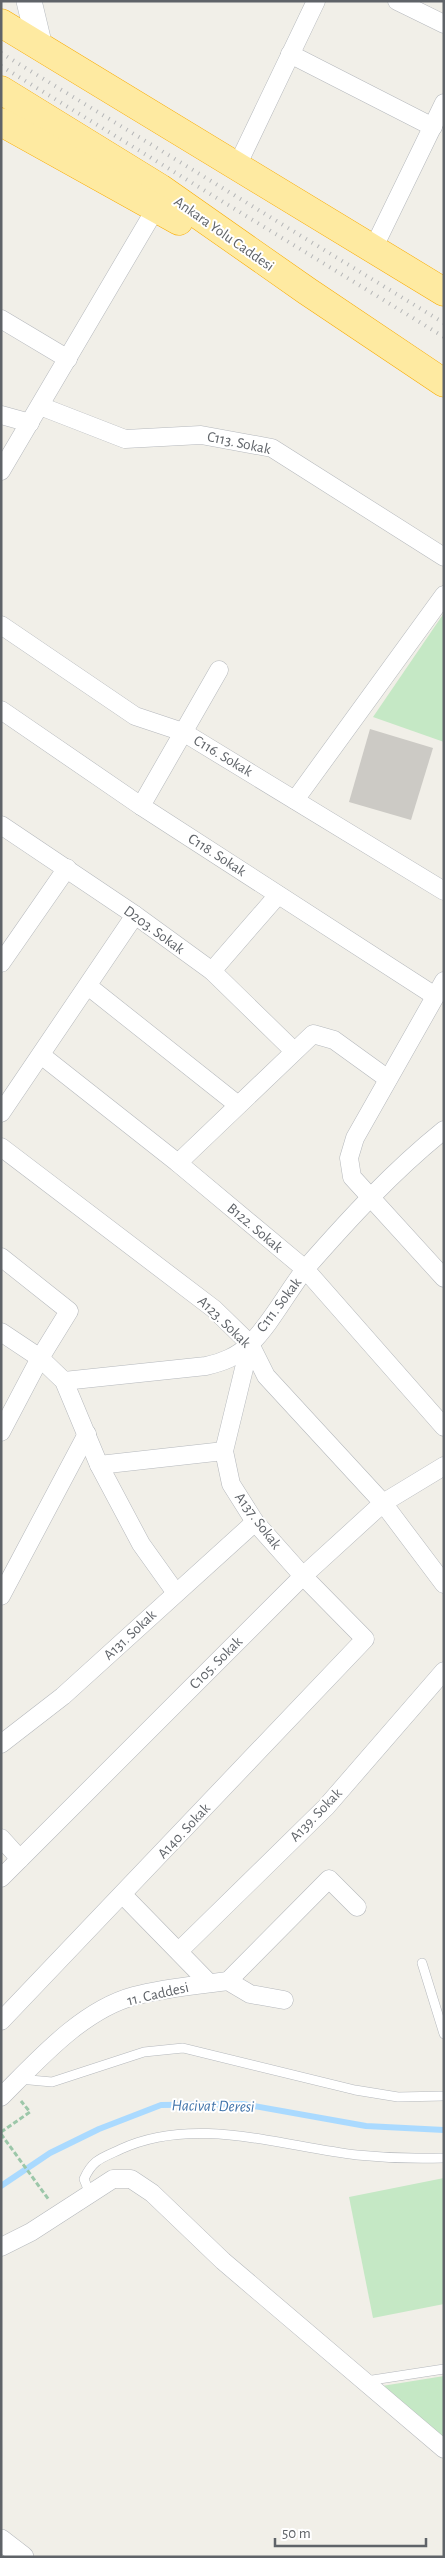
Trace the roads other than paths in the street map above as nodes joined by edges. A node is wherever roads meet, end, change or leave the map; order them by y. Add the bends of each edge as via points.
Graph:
1 (29, 1) edge
2 (316, 1) edge
3 (397, 1) edge
4 (1, 23) edge
5 (444, 24) edge
6 (40, 47) junction
7 (290, 54) junction
8 (1, 90) edge
9 (444, 103) edge
10 (1, 122) edge
11 (433, 127) junction
12 (236, 168) junction
13 (156, 208) junction
14 (373, 249) junction
15 (307, 291) junction
16 (444, 292) edge
17 (1, 319) edge
18 (68, 359) junction
19 (444, 383) edge
20 (40, 406) junction
21 (1, 415) edge
22 (30, 423) junction
23 (1, 471) edge
24 (444, 557) edge
25 (444, 595) edge
26 (1, 625) edge
27 (220, 670) dead end
28 (1, 710) edge
29 (183, 732) junction
30 (295, 800) junction
31 (142, 806) junction
32 (1, 825) edge
33 (67, 868) junction
34 (444, 891) edge
35 (278, 895) junction
36 (136, 915) junction
37 (1, 963) edge
38 (212, 971) junction
39 (444, 981) edge
40 (88, 986) junction
41 (435, 996) junction
42 (294, 1051) junction
43 (41, 1055) junction
44 (388, 1079) junction
45 (238, 1106) junction
46 (1, 1113) edge
47 (443, 1133) edge
48 (1, 1148) edge
49 (178, 1163) junction
50 (370, 1197) junction
51 (1, 1257) edge
52 (305, 1269) junction
53 (444, 1278) edge
54 (1, 1332) edge
55 (250, 1344) junction
56 (40, 1358) junction
57 (64, 1381) junction
58 (444, 1427) edge
59 (1, 1432) edge
60 (87, 1434) junction
61 (224, 1451) junction
62 (99, 1465) junction
63 (444, 1466) edge
64 (383, 1503) junction
65 (255, 1522) junction
66 (303, 1576) junction
67 (444, 1584) edge
68 (176, 1592) junction
69 (1, 1596) edge
70 (365, 1639) joint
71 (444, 1670) edge
72 (1, 1744) edge
73 (1, 1838) edge
74 (20, 1859) junction
75 (1, 1878) edge
76 (123, 1895) junction
77 (356, 1908) dead end
78 (179, 1951) junction
79 (422, 1963) dead end
80 (228, 1981) junction
81 (209, 1983) junction
82 (284, 2000) dead end
83 (1, 2021) edge
84 (444, 2034) edge
85 (10, 2088) edge
86 (444, 2096) edge
87 (444, 2158) edge
88 (90, 2194) junction
89 (1, 2247) edge
90 (444, 2370) edge
91 (366, 2381) junction
92 (444, 2449) edge
93 (1, 2540) edge
94 (23, 2557) edge

1 - 6 main road
2 - 7 street
3 - 5 street
4 - 6 highway
6 - 12 highway
7 - 11 street
7 - 12 street
8 - 15 highway, Ankara Yolu Caddesi via 160,188
9 - 11 street
10 - 13 highway
11 - 14 street
12 - 14 highway
13 - 15 highway
13 - 18 street
14 - 16 highway
15 - 19 highway, Ankara Yolu Caddesi
17 - 18 street
18 - 20 street
20 - 22 street
20 - 24 street, C113. Sokak via 125,439 201,435 272,448
21 - 22 street
22 - 23 street
25 - 30 street
26 - 29 street, C116. Sokak via 135,716
27 - 29 street
28 - 31 street, C118. Sokak
29 - 30 street, C116. Sokak
29 - 31 street
30 - 34 street, C116. Sokak
31 - 35 street, C118. Sokak
32 - 33 street, D203. Sokak
33 - 36 street, D203. Sokak
33 - 37 street
35 - 38 street
35 - 41 street, C118. Sokak
36 - 38 street, D203. Sokak
36 - 40 street
38 - 42 street, D203. Sokak
39 - 41 street
40 - 43 street
40 - 45 street
41 - 44 street
42 - 44 street via 313,1034 334,1040
42 - 45 street
43 - 46 street
43 - 49 street, B122. Sokak
44 - 50 street via 355,1138 349,1158 352,1177
45 - 49 street
47 - 50 street, C111. Sokak
48 - 55 street, A123. Sokak via 214,1309
49 - 52 street, B122. Sokak
50 - 52 street, C111. Sokak
50 - 53 street
51 - 56 street via 69,1311
52 - 55 street, C111. Sokak
52 - 58 street, B122. Sokak
54 - 56 street
55 - 57 street, C111. Sokak via 228,1361 206,1366
55 - 61 street, A137. Sokak
55 - 64 street, A123. Sokak via 266,1376
56 - 57 street
56 - 59 street
57 - 60 street
60 - 62 street
60 - 69 street
61 - 62 street
61 - 65 street, A137. Sokak via 231,1484
62 - 68 street via 141,1544
63 - 64 street, C105. Sokak
64 - 66 street, C105. Sokak
64 - 67 street, A123. Sokak
65 - 66 street, A137. Sokak
65 - 68 street, A131. Sokak
66 - 70 street, A137. Sokak
66 - 74 street, C105. Sokak
68 - 72 street, A131. Sokak via 63,1696
70 - 76 street, A140. Sokak
71 - 78 street, A139. Sokak via 326,1807
73 - 74 street
74 - 75 street, C105. Sokak
76 - 78 street
76 - 83 street, A140. Sokak
77 - 80 street via 329,1880
78 - 81 street
79 - 84 lane
80 - 81 street, 11. Caddesi
80 - 82 street via 250,1994
81 - 85 street, 11. Caddesi via 133,1997 96,2014 52,2046
85 - 86 lane via 52,2082 144,2052 183,2048 355,2090 398,2097
87 - 88 lane via 407,2160 220,2134 174,2134 138,2141 91,2165 84,2178
88 - 89 street via 32,2232
88 - 91 street via 113,2179 131,2179 152,2193 223,2261
90 - 91 lane
91 - 92 street
93 - 94 street

